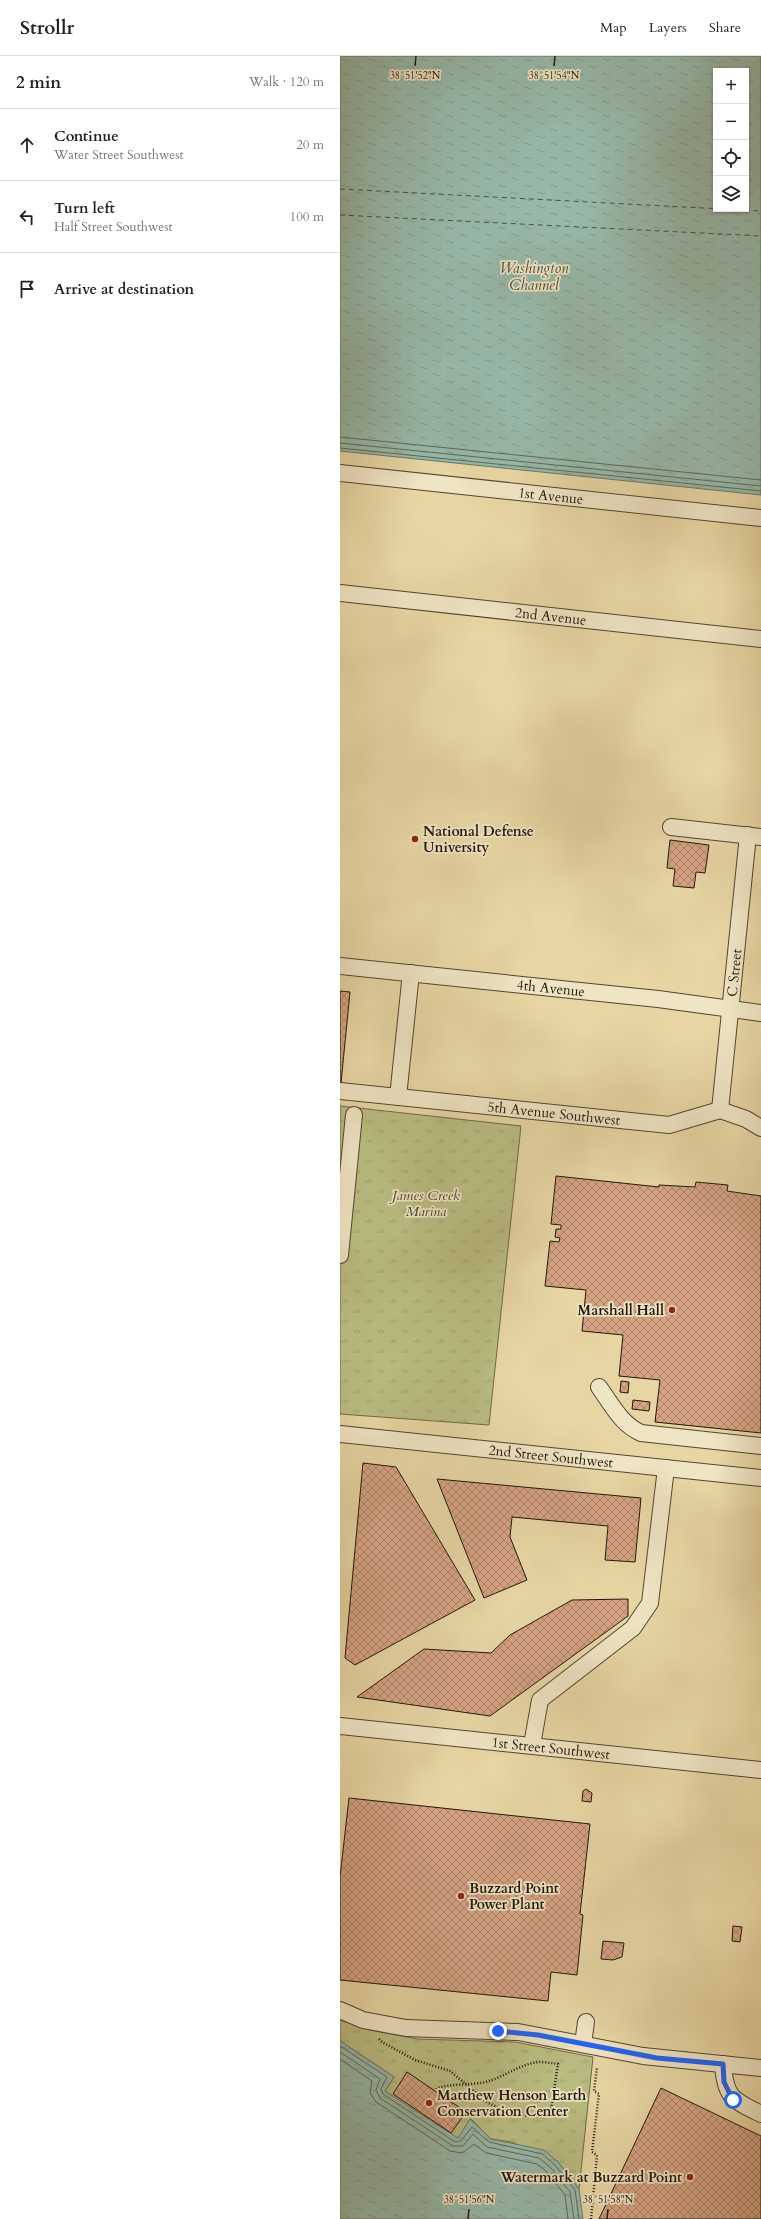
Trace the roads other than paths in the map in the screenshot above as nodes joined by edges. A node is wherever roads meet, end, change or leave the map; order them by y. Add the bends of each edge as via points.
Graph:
1 (340, 473) edge
2 (761, 518) edge
3 (340, 593) edge
4 (761, 639) edge
5 (671, 827) dead end
6 (755, 836) edge
7 (340, 966) edge
8 (411, 973) junction
9 (730, 1010) junction
10 (761, 1013) edge
11 (340, 1091) edge
12 (398, 1097) junction
13 (720, 1110) junction
14 (354, 1115) dead end
15 (761, 1128) edge
16 (340, 1255) edge
17 (599, 1387) dead end
18 (340, 1434) edge
19 (761, 1446) edge
20 (666, 1468) junction
21 (761, 1478) edge
22 (340, 1726) edge
23 (532, 1744) junction
24 (761, 1770) edge
25 (340, 2010) edge
26 (586, 2022) dead end
27 (583, 2044) junction
28 (723, 2064) junction
29 (761, 2068) edge
30 (761, 2114) edge

1 - 2 street, 1st Avenue
3 - 4 street, 2nd Avenue
5 - 6 street
6 - 9 street, C Street
7 - 8 street, 4th Avenue
8 - 9 street, 4th Avenue via 658,999
8 - 12 street
9 - 10 street, 4th Avenue
9 - 13 street, C Street
11 - 12 street, 5th Avenue Southwest
12 - 13 street, 5th Avenue Southwest via 669,1124
13 - 15 street
14 - 16 street
17 - 19 street via 621,1419 630,1428 642,1433
18 - 20 street, 2nd Street Southwest
20 - 21 street, 2nd Street Southwest
20 - 23 street via 650,1603 633,1628 540,1700
22 - 23 street, 1st Street Southwest
23 - 24 street, 1st Street Southwest
25 - 27 street via 363,2020 426,2030 518,2032
26 - 27 street
27 - 28 street via 650,2057
28 - 29 street
28 - 30 street via 724,2082 733,2100

